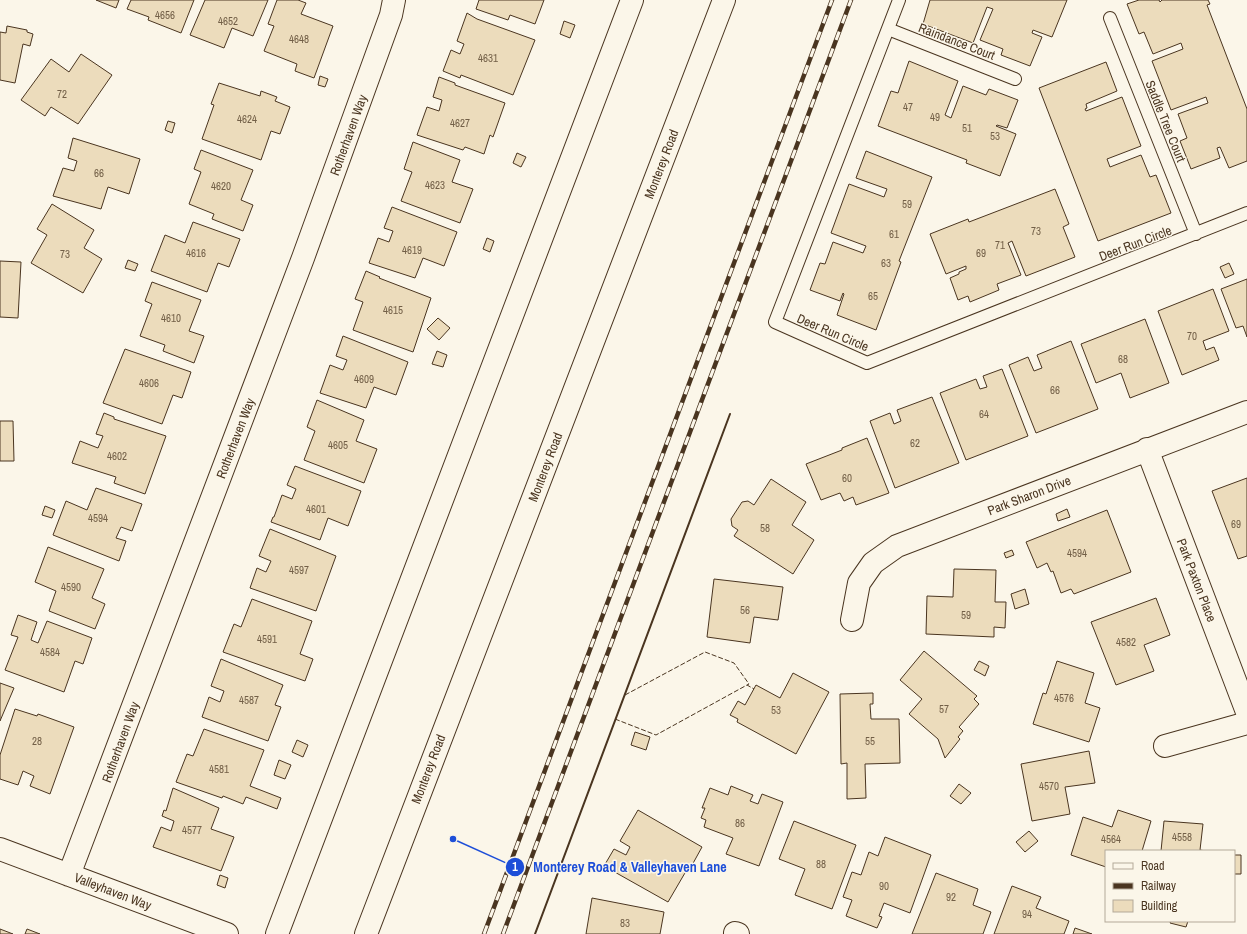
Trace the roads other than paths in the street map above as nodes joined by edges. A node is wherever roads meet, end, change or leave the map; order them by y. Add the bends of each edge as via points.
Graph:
1 (394, 0) edge
2 (632, 0) edge
3 (724, 0) edge
4 (899, 0) edge
5 (1110, 18) dead end
6 (888, 29) junction
7 (1015, 79) dead end
8 (1247, 214) edge
9 (1196, 234) junction
10 (1247, 412) edge
11 (1147, 449) junction
12 (852, 620) dead end
13 (1247, 712) edge
14 (1247, 723) edge
15 (1165, 746) dead end
16 (0, 849) edge
17 (69, 875) junction
18 (227, 934) edge
19 (277, 934) edge
20 (366, 934) edge

1 - 17 street, Rotherhaven Way via 391,16 303,258
2 - 19 street
3 - 20 street, Monterey Road
4 - 6 lane, Deer Run Circle
5 - 9 lane, Saddle Tree Court
6 - 7 lane, Raindance Court
6 - 9 lane, Deer Run Circle via 775,322 867,362
8 - 9 lane, Deer Run Circle
10 - 11 street, Park Sharon Drive
11 - 12 street, Park Sharon Drive via 897,546 873,563 859,583
11 - 13 street, Park Paxton Place
14 - 15 street
16 - 17 street, Valleyhaven Way
17 - 18 street, Valleyhaven Way

